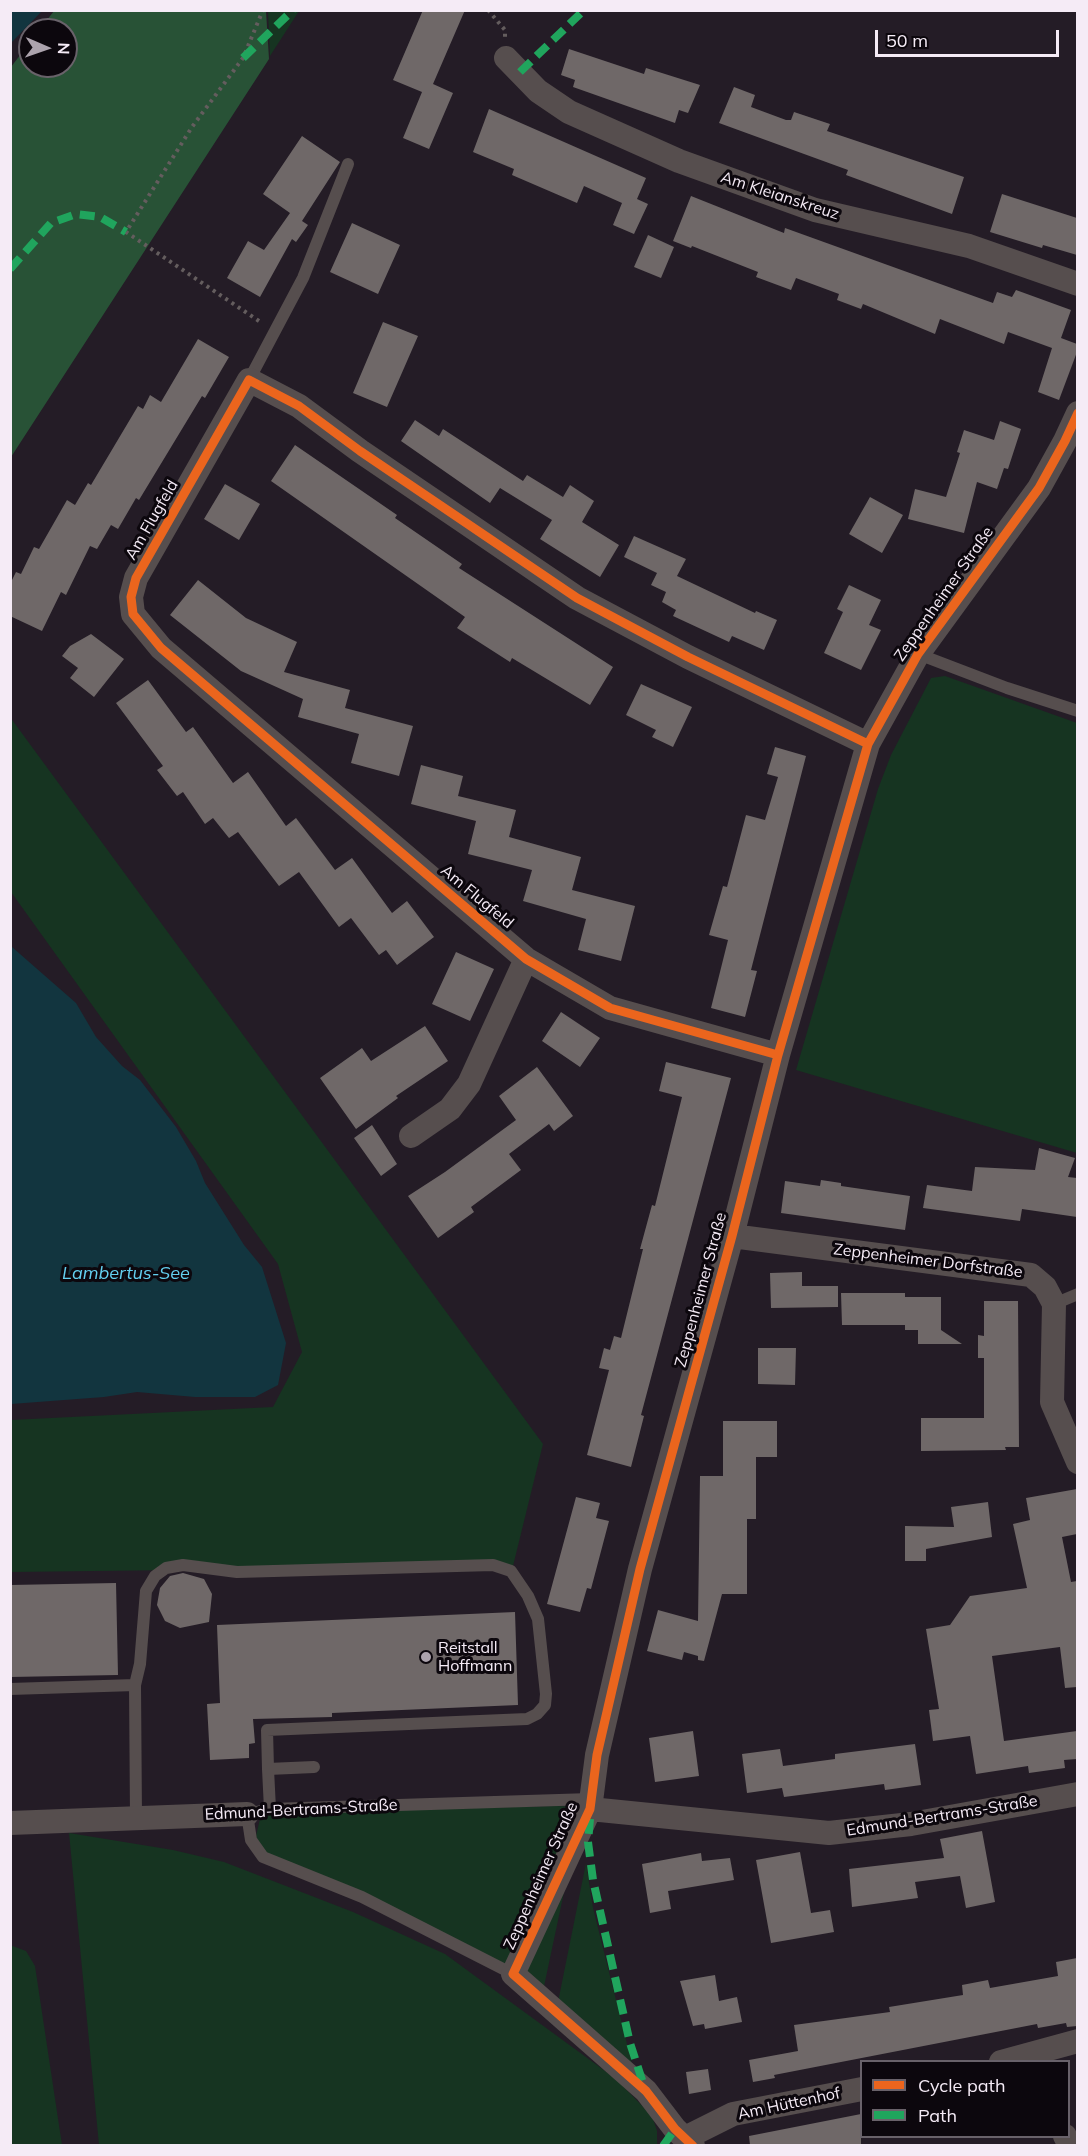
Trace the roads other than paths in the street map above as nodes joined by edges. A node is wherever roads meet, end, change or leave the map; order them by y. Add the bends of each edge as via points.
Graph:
1 (506, 58) dead end
2 (348, 164) dead end
3 (1077, 284) edge
4 (249, 380) junction
5 (1077, 413) edge
6 (1071, 444) edge
7 (918, 654) junction
8 (1077, 711) edge
9 (868, 744) junction
10 (526, 959) junction
11 (778, 1055) junction
12 (411, 1136) dead end
13 (732, 1236) junction
14 (1077, 1294) edge
15 (1054, 1304) junction
16 (1077, 1462) edge
17 (135, 1685) junction
18 (10, 1689) edge
19 (314, 1767) dead end
20 (268, 1769) junction
21 (1077, 1794) edge
22 (590, 1804) junction
23 (258, 1811) junction
24 (136, 1817) junction
25 (10, 1823) edge
26 (513, 1974) junction
27 (1077, 2041) edge
28 (1014, 2060) edge
29 (860, 2089) edge
30 (689, 2142) edge

1 - 3 street, Am Kleianskreuz via 538,91 570,112 679,161 815,210 969,246
2 - 4 lane via 303,278
4 - 9 street via 299,406 577,598
4 - 10 street, Am Flugfeld via 136,578 131,597 133,614 161,648
5 - 6 street, Zeppenheimer Straße
6 - 7 street, Zeppenheimer Straße
7 - 8 lane, Zeppenheimer Straße
7 - 9 street, Zeppenheimer Straße
9 - 11 street, Zeppenheimer Straße
10 - 11 street, Am Flugfeld via 610,1008
10 - 12 street via 469,1084 450,1109
11 - 13 street, Zeppenheimer Straße
13 - 15 street, Zeppenheimer Dorfstraße via 1031,1275 1045,1287
13 - 22 street, Zeppenheimer Straße via 640,1569 597,1755
14 - 15 lane
15 - 16 street via 1052,1402
17 - 18 lane
17 - 20 lane, Zeppenheimer Straße via 146,1592 155,1576 166,1568 183,1565 237,1572 493,1565 511,1571 538,1619 546,1695 545,1705 537,1714 527,1719 267,1730
17 - 24 lane
19 - 20 lane
20 - 23 lane, Zeppenheimer Straße
21 - 22 street, Edmund-Bertrams-Straße via 911,1824 829,1833
22 - 23 lane, Edmund-Bertrams-Straße
22 - 26 street, Zeppenheimer Straße
23 - 24 street, Edmund-Bertrams-Straße
23 - 26 lane, Zeppenheimer Straße via 251,1840 263,1857 362,1897
24 - 25 street, Edmund-Bertrams-Straße
26 - 30 street, Zeppenheimer Straße via 646,2091
27 - 28 street
29 - 30 street, Am Hüttenhof via 734,2115

